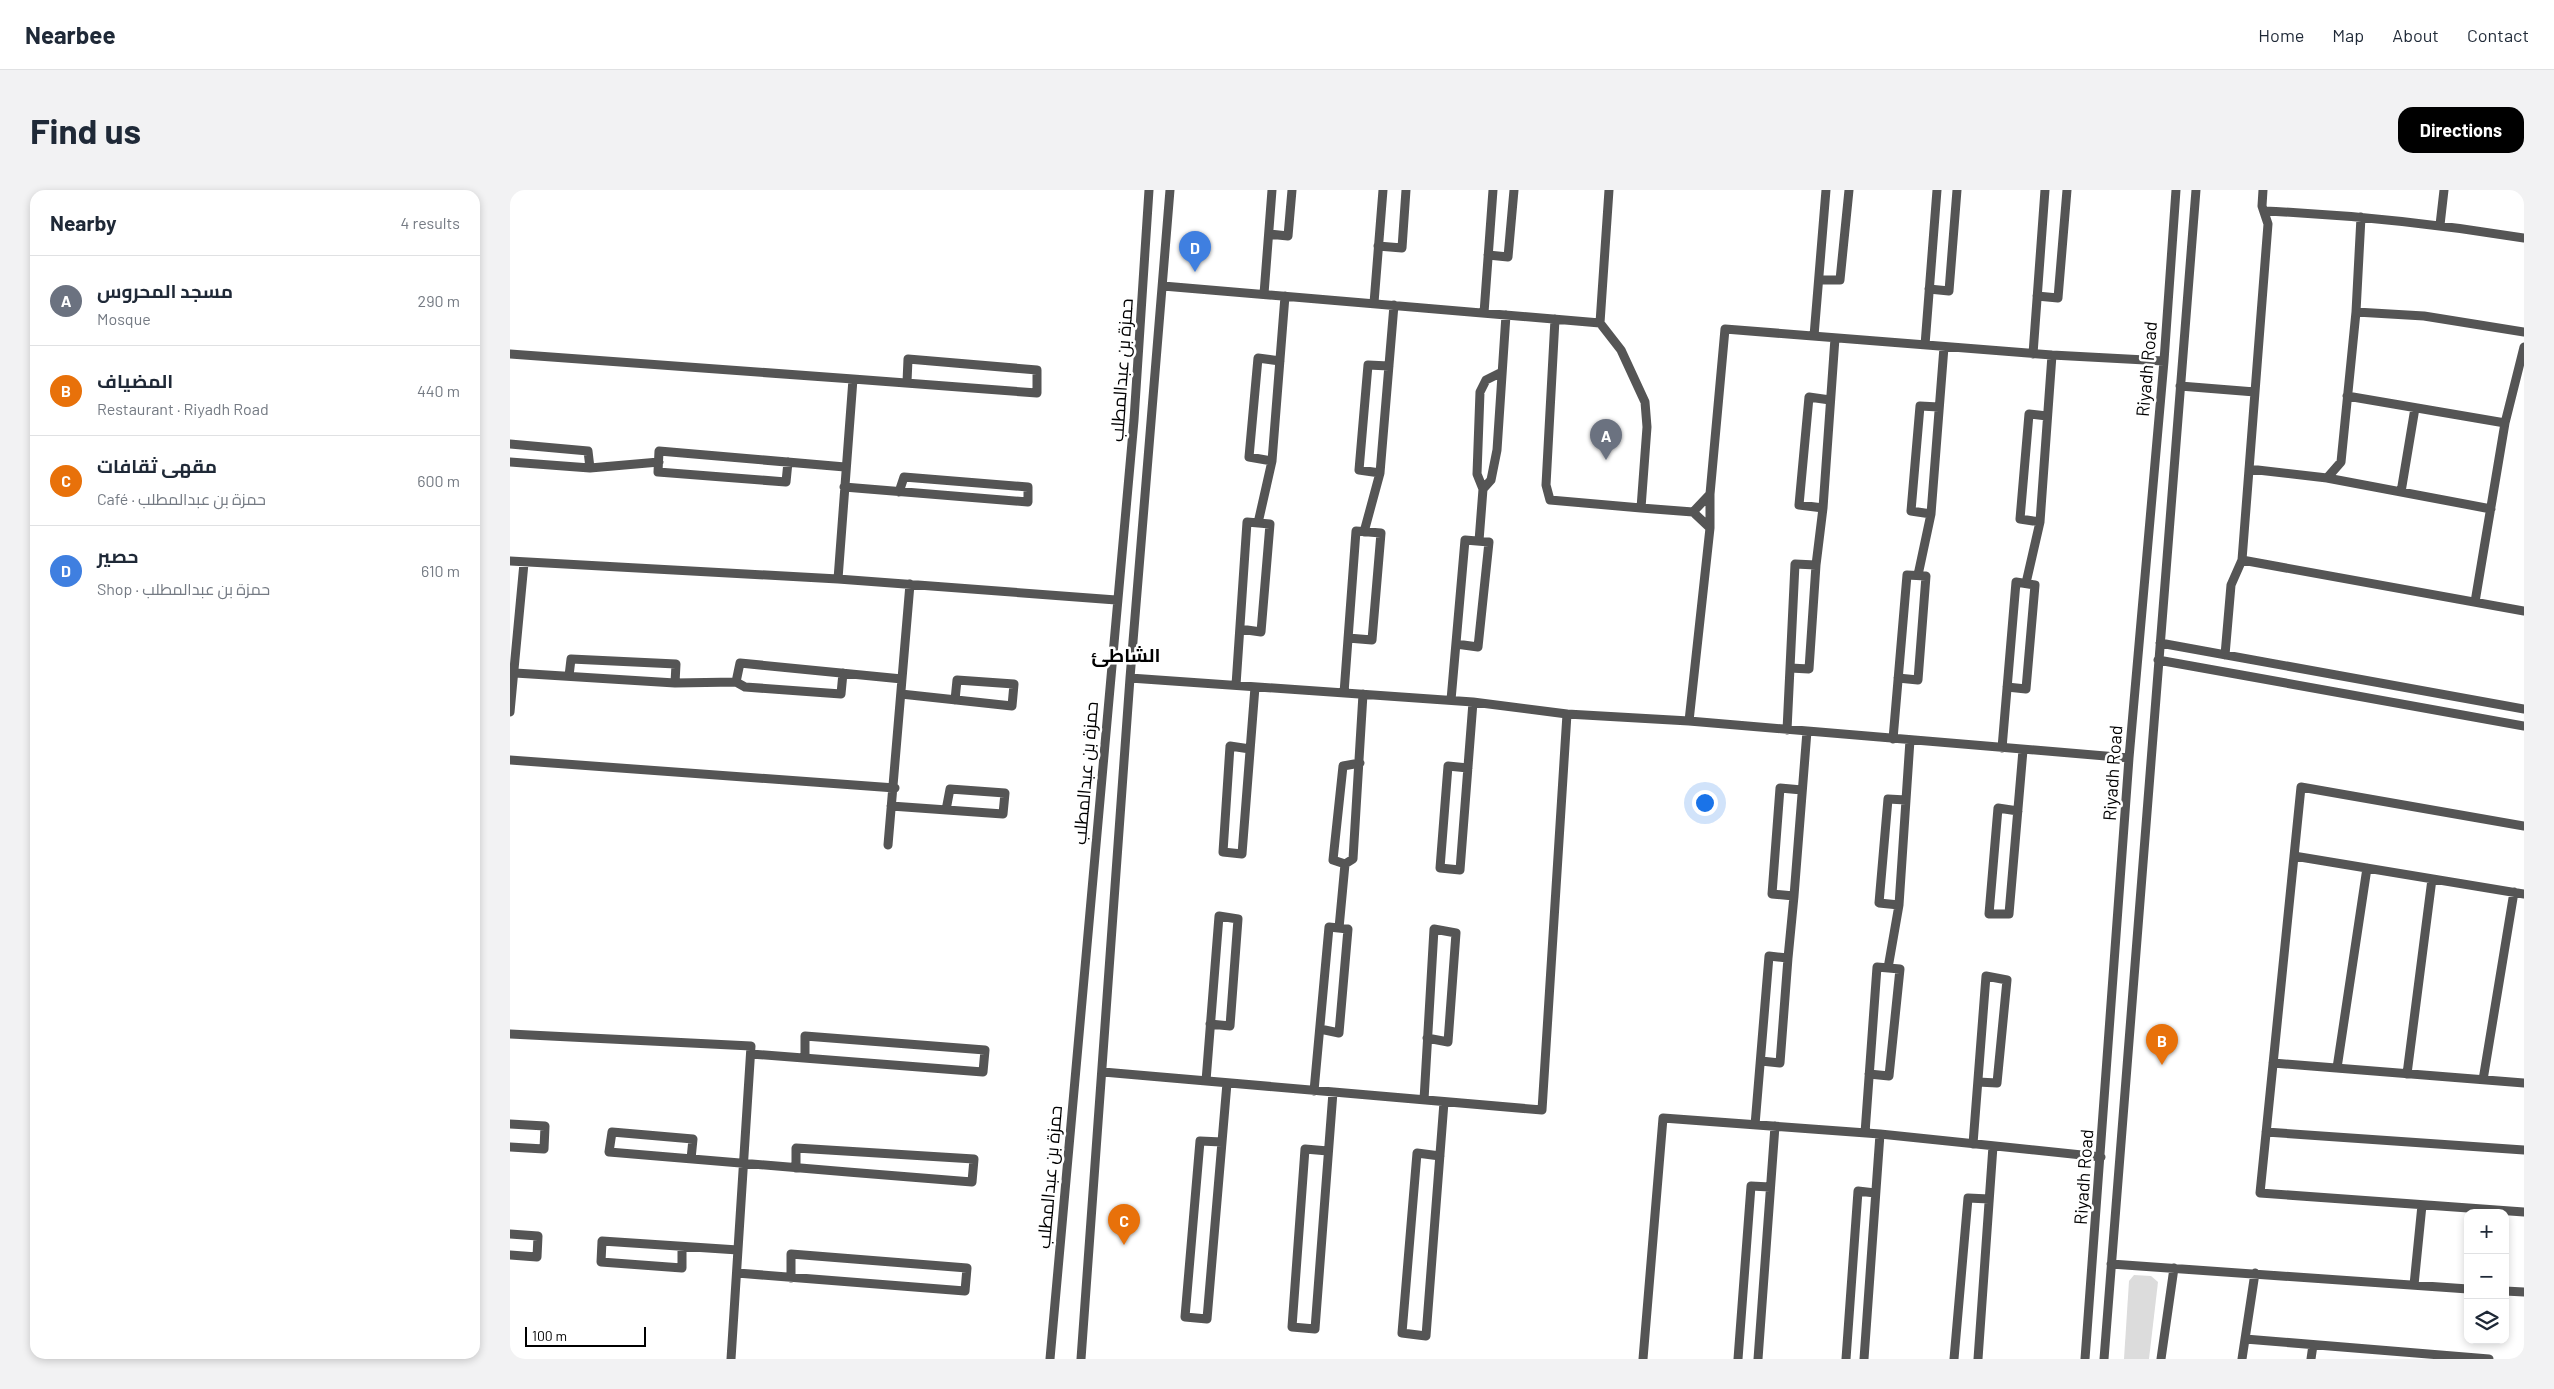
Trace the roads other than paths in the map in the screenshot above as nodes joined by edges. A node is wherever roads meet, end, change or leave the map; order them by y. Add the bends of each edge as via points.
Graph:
1 (1150, 190) edge
2 (1170, 190) edge
3 (1272, 190) edge
4 (1292, 190) edge
5 (1383, 190) edge
6 (1406, 190) edge
7 (1494, 190) edge
8 (1514, 190) edge
9 (1609, 190) edge
10 (1826, 190) edge
11 (1849, 190) edge
12 (1937, 190) edge
13 (1957, 190) edge
14 (2045, 190) edge
15 (2067, 190) edge
16 (2176, 190) edge
17 (2196, 190) edge
18 (2263, 190) edge
19 (2444, 190) edge
20 (2264, 211) junction
21 (2361, 217) junction
22 (2440, 225) junction
23 (1268, 234) junction
24 (2524, 238) edge
25 (1378, 246) junction
26 (1488, 255) junction
27 (1819, 280) junction
28 (1163, 286) junction
29 (1930, 289) junction
30 (1264, 294) junction
31 (1285, 296) junction
32 (2037, 296) junction
33 (1374, 304) junction
34 (1394, 305) junction
35 (2356, 312) junction
36 (1484, 313) junction
37 (1506, 314) junction
38 (1555, 319) junction
39 (1600, 323) junction
40 (2524, 332) edge
41 (1814, 336) junction
42 (1835, 338) junction
43 (1925, 345) junction
44 (1944, 347) junction
45 (2524, 347) edge
46 (510, 354) edge
47 (2033, 354) junction
48 (2052, 355) junction
49 (1280, 361) junction
50 (2164, 361) junction
51 (1389, 366) junction
52 (1502, 372) junction
53 (853, 379) junction
54 (907, 382) junction
55 (2180, 386) junction
56 (2255, 392) junction
57 (2347, 396) junction
58 (1830, 400) junction
59 (1939, 408) junction
60 (2415, 408) junction
61 (2048, 416) junction
62 (1134, 420) junction
63 (2505, 423) junction
64 (1150, 428) junction
65 (510, 444) edge
66 (1272, 461) junction
67 (510, 462) edge
68 (658, 462) junction
69 (788, 462) junction
70 (2341, 462) junction
71 (1130, 463) junction
72 (845, 467) junction
73 (590, 468) junction
74 (2249, 469) junction
75 (1146, 470) junction
76 (1380, 473) junction
77 (2326, 478) junction
78 (2342, 481) junction
79 (844, 487) junction
80 (1483, 489) junction
81 (899, 492) junction
82 (2401, 492) junction
83 (1710, 494) junction
84 (1641, 508) junction
85 (1823, 508) junction
86 (2491, 509) junction
87 (1693, 512) junction
88 (1931, 514) junction
89 (2040, 522) junction
90 (1258, 523) junction
91 (1710, 528) junction
92 (1364, 532) junction
93 (1479, 541) junction
94 (2242, 560) junction
95 (510, 561) edge
96 (524, 563) junction
97 (1816, 565) junction
98 (1918, 575) junction
99 (838, 578) junction
100 (2026, 583) junction
101 (910, 584) junction
102 (1116, 600) junction
103 (2475, 602) junction
104 (2524, 611) edge
105 (1240, 629) junction
106 (1348, 638) junction
107 (2160, 643) junction
108 (1456, 644) junction
109 (512, 652) edge
110 (2226, 655) junction
111 (2158, 660) junction
112 (1790, 668) junction
113 (515, 673) junction
114 (843, 673) junction
115 (569, 676) junction
116 (1130, 678) junction
117 (1898, 678) junction
118 (902, 680) junction
119 (736, 682) junction
120 (675, 683) junction
121 (1236, 685) junction
122 (1255, 687) junction
123 (2007, 687) junction
124 (1344, 693) junction
125 (901, 694) junction
126 (1363, 694) junction
127 (955, 700) junction
128 (1451, 700) junction
129 (1473, 702) junction
130 (2524, 709) edge
131 (510, 712) edge
132 (1567, 714) junction
133 (1689, 722) junction
134 (2524, 726) edge
135 (1787, 730) junction
136 (1807, 731) junction
137 (1893, 738) junction
138 (1910, 740) junction
139 (2002, 748) junction
140 (1250, 749) junction
141 (2023, 750) junction
142 (2129, 758) junction
143 (510, 760) edge
144 (1360, 763) junction
145 (1468, 768) junction
146 (894, 788) junction
147 (1802, 790) junction
148 (1906, 800) junction
149 (891, 806) junction
150 (946, 810) junction
151 (2018, 811) junction
152 (2524, 826) edge
153 (888, 845) dead end
154 (2294, 856) junction
155 (1344, 864) junction
156 (2368, 868) junction
157 (2432, 879) junction
158 (2514, 892) junction
159 (2524, 894) edge
160 (1794, 896) junction
161 (1899, 905) junction
162 (1339, 928) junction
163 (1788, 958) junction
164 (1888, 968) junction
165 (1210, 1024) junction
166 (1320, 1030) junction
167 (510, 1034) edge
168 (1427, 1038) junction
169 (751, 1054) junction
170 (805, 1058) junction
171 (1760, 1061) junction
172 (2273, 1063) junction
173 (2337, 1068) junction
174 (1103, 1072) junction
175 (1869, 1074) junction
176 (2406, 1074) junction
177 (2483, 1080) junction
178 (1206, 1081) junction
179 (1978, 1082) junction
180 (1227, 1083) junction
181 (2524, 1083) edge
182 (1314, 1091) junction
183 (1333, 1092) junction
184 (1424, 1100) junction
185 (1444, 1102) junction
186 (510, 1124) edge
187 (1755, 1124) junction
188 (1775, 1126) junction
189 (2266, 1132) junction
190 (1865, 1133) junction
191 (1880, 1134) junction
192 (1222, 1142) junction
193 (1973, 1144) junction
194 (1992, 1146) junction
195 (510, 1147) edge
196 (2524, 1150) edge
197 (1328, 1151) junction
198 (1440, 1156) junction
199 (2101, 1157) junction
200 (691, 1159) junction
201 (744, 1164) junction
202 (796, 1168) junction
203 (1770, 1187) junction
204 (1875, 1193) junction
205 (1989, 1199) junction
206 (2422, 1205) junction
207 (2524, 1212) edge
208 (510, 1234) edge
209 (682, 1246) junction
210 (738, 1250) junction
211 (510, 1255) edge
212 (2111, 1264) junction
213 (2174, 1268) junction
214 (737, 1273) junction
215 (2256, 1273) junction
216 (791, 1278) junction
217 (2414, 1285) junction
218 (2464, 1289) edge
219 (2509, 1291) edge
220 (2524, 1292) edge
221 (2245, 1339) junction
222 (2313, 1345) junction
223 (2475, 1358) edge
224 (731, 1359) edge
225 (1050, 1359) edge
226 (1081, 1359) edge
227 (1643, 1359) edge
228 (1738, 1359) edge
229 (1758, 1359) edge
230 (1846, 1359) edge
231 (1864, 1359) edge
232 (1954, 1359) edge
233 (1978, 1359) edge
234 (2085, 1359) edge
235 (2104, 1359) edge
236 (2161, 1359) edge
237 (2242, 1359) edge
238 (2310, 1359) edge
239 (2489, 1359) edge

1 - 62 street, حمزة بن عبدالمطلب
2 - 28 street, حمزة بن عبدالمطلب
3 - 23 street
4 - 23 street via 1288,236
5 - 25 street
6 - 25 street via 1402,248
7 - 26 street
8 - 26 street via 1508,257
9 - 39 street
10 - 27 street
11 - 27 street via 1840,280
12 - 29 street
13 - 29 street via 1949,291
14 - 32 street
15 - 32 street via 2058,298
16 - 50 street, Riyadh Road
17 - 55 street
18 - 20 street
19 - 22 street
20 - 21 street
20 - 56 street via 2268,224
21 - 22 street
21 - 35 street
22 - 24 street
23 - 30 street
25 - 33 street
26 - 36 street
27 - 41 street
28 - 30 street
28 - 64 street, حمزة بن عبدالمطلب
29 - 43 street
30 - 31 street
31 - 33 street
31 - 49 street
32 - 47 street
33 - 34 street
34 - 36 street
34 - 51 street
35 - 40 street via 2424,316
35 - 57 street
36 - 37 street
37 - 38 street
37 - 52 street
38 - 39 street
38 - 84 street via 1546,485 1550,500
39 - 84 street via 1621,350 1645,402 1647,427
41 - 42 street
41 - 83 street via 1726,328
42 - 43 street
42 - 58 street
43 - 44 street
44 - 47 street
44 - 59 street
45 - 63 street
46 - 53 street
47 - 48 street
48 - 50 street
48 - 61 street
49 - 66 street
49 - 66 street via 1258,358 1249,457
50 - 142 street, Riyadh Road
51 - 76 street
51 - 76 street via 1368,365 1359,470
52 - 80 street via 1497,450 1492,480
52 - 80 street via 1486,380 1480,392 1477,474
53 - 54 street
53 - 72 street
54 - 54 street via 1037,393 1037,370 908,360
55 - 56 street
55 - 107 street
56 - 74 street
57 - 60 street
57 - 70 street
58 - 85 street
58 - 85 street via 1809,397 1799,505
59 - 88 street
59 - 88 street via 1920,406 1911,511
60 - 63 street
60 - 82 street
61 - 89 street
61 - 89 street via 2029,414 2020,518
62 - 64 street
62 - 71 street, حمزة بن عبدالمطلب
63 - 86 street
64 - 75 street, حمزة بن عبدالمطلب
65 - 73 street via 588,451
66 - 90 street
67 - 73 street
68 - 69 street via 660,451
68 - 69 street via 658,472 786,482
68 - 73 street
69 - 72 street
70 - 77 street
70 - 78 street
71 - 75 street
71 - 102 street, حمزة بن عبدالمطلب
72 - 79 street
74 - 77 street
74 - 94 street
75 - 116 street, حمزة بن عبدالمطلب
76 - 92 street
77 - 78 street
78 - 82 street
79 - 81 street
79 - 99 street
80 - 93 street
81 - 81 street via 1028,502 1028,487 904,477
82 - 86 street
83 - 87 street
83 - 91 street
84 - 87 street
85 - 97 street
86 - 103 street
87 - 91 street
88 - 98 street
89 - 100 street
90 - 105 street via 1247,522
90 - 105 street via 1270,524 1261,632
91 - 133 street
92 - 106 street via 1356,531
92 - 106 street via 1381,533 1372,640
93 - 108 street via 1465,540
93 - 108 street via 1489,542 1478,647
94 - 103 street
94 - 110 street via 2231,585
95 - 96 street
96 - 99 street
96 - 109 street
97 - 112 street via 1809,670
97 - 112 street via 1795,564
98 - 117 street via 1906,575
98 - 117 street via 1926,576 1918,680
99 - 101 street
100 - 123 street via 2016,582
100 - 123 street via 2035,584 2026,689
101 - 102 street
101 - 118 street
102 - 225 street, حمزة بن عبدالمطلب
103 - 104 street
105 - 121 street
106 - 124 street
107 - 110 street
107 - 111 street
108 - 128 street
109 - 113 street
110 - 130 street
111 - 134 street
111 - 212 street
112 - 135 street
113 - 115 street
113 - 131 street
114 - 118 street
114 - 119 street via 740,662
114 - 119 street via 841,694 745,687
115 - 120 street
115 - 120 street via 571,659 676,664
116 - 121 street
116 - 174 street, حمزة بن عبدالمطلب
117 - 137 street
118 - 125 street
119 - 120 street
121 - 122 street
122 - 124 street
122 - 140 street
123 - 139 street
124 - 126 street
125 - 127 street
125 - 146 street
126 - 128 street
126 - 144 street
127 - 127 street via 1012,706 1014,684 957,680
128 - 129 street
129 - 132 street
129 - 145 street
132 - 133 street
132 - 185 street via 1542,1110
133 - 135 street
135 - 136 street
136 - 137 street
136 - 147 street
137 - 138 street
138 - 139 street
138 - 148 street
139 - 141 street
140 - 140 street via 1242,854 1223,852 1230,746
141 - 142 street
141 - 151 street
142 - 199 street, Riyadh Road
143 - 146 street
144 - 155 street via 1353,859
144 - 155 street via 1343,766 1333,860
145 - 145 street via 1460,870 1440,868 1448,766
146 - 149 street
147 - 160 street
147 - 160 street via 1780,788 1772,894
148 - 161 street
148 - 161 street via 1888,799 1879,903
149 - 150 street
149 - 153 street
150 - 150 street via 1003,814 1005,793 950,789
151 - 151 street via 2008,914 1989,914 1998,808
152 - 154 street via 2301,787
154 - 156 street
154 - 172 street
155 - 162 street
156 - 157 street
156 - 173 street
157 - 158 street
157 - 176 street
158 - 159 street
158 - 177 street
160 - 163 street
161 - 164 street
162 - 166 street via 1329,926
162 - 166 street via 1348,929 1339,1033
163 - 171 street via 1770,956
163 - 171 street via 1780,1063
164 - 175 street via 1877,967
164 - 175 street via 1900,969 1889,1076
165 - 165 street via 1219,916 1238,919 1230,1026
165 - 178 street
166 - 182 street
167 - 169 street via 751,1046
168 - 168 street via 1434,929 1456,933 1448,1042
168 - 184 street
169 - 170 street
169 - 201 street
170 - 170 street via 983,1072 985,1050 806,1036
171 - 187 street
172 - 173 street
172 - 189 street
173 - 176 street
174 - 178 street
174 - 226 street, حمزة بن عبدالمطلب
175 - 190 street
176 - 177 street
177 - 181 street
178 - 180 street
179 - 179 street via 1986,976 2007,980 1997,1083
179 - 193 street
180 - 182 street
180 - 192 street
182 - 183 street
183 - 184 street
183 - 197 street
184 - 185 street
185 - 198 street
186 - 195 street via 545,1126 544,1149
187 - 188 street
187 - 227 street via 1663,1118
188 - 190 street
188 - 203 street
189 - 196 street
189 - 206 street via 2260,1193
190 - 191 street
191 - 193 street
191 - 204 street
192 - 192 street via 1207,1319 1185,1316 1200,1141
193 - 194 street
194 - 199 street
194 - 205 street
197 - 197 street via 1315,1329 1292,1327 1305,1149
198 - 198 street via 1426,1336 1402,1333 1417,1154
199 - 234 street, Riyadh Road
200 - 200 street via 693,1139 612,1132 609,1152
200 - 201 street
201 - 202 street
201 - 210 street
202 - 202 street via 972,1182 974,1160 796,1148
203 - 228 street via 1751,1186
203 - 229 street
204 - 230 street via 1858,1190
204 - 231 street
205 - 232 street via 1968,1198
205 - 233 street
206 - 207 street
206 - 217 street
208 - 211 street via 538,1236 537,1257
209 - 209 street via 602,1241 601,1262 682,1268
209 - 210 street
210 - 214 street
212 - 213 street
212 - 235 street
213 - 215 street
213 - 236 street
214 - 216 street
214 - 224 street
215 - 217 street
215 - 221 street
216 - 216 street via 965,1291 967,1268 791,1254
217 - 218 street
219 - 220 street
221 - 222 street
221 - 237 street
222 - 223 street
222 - 238 street
223 - 239 street

